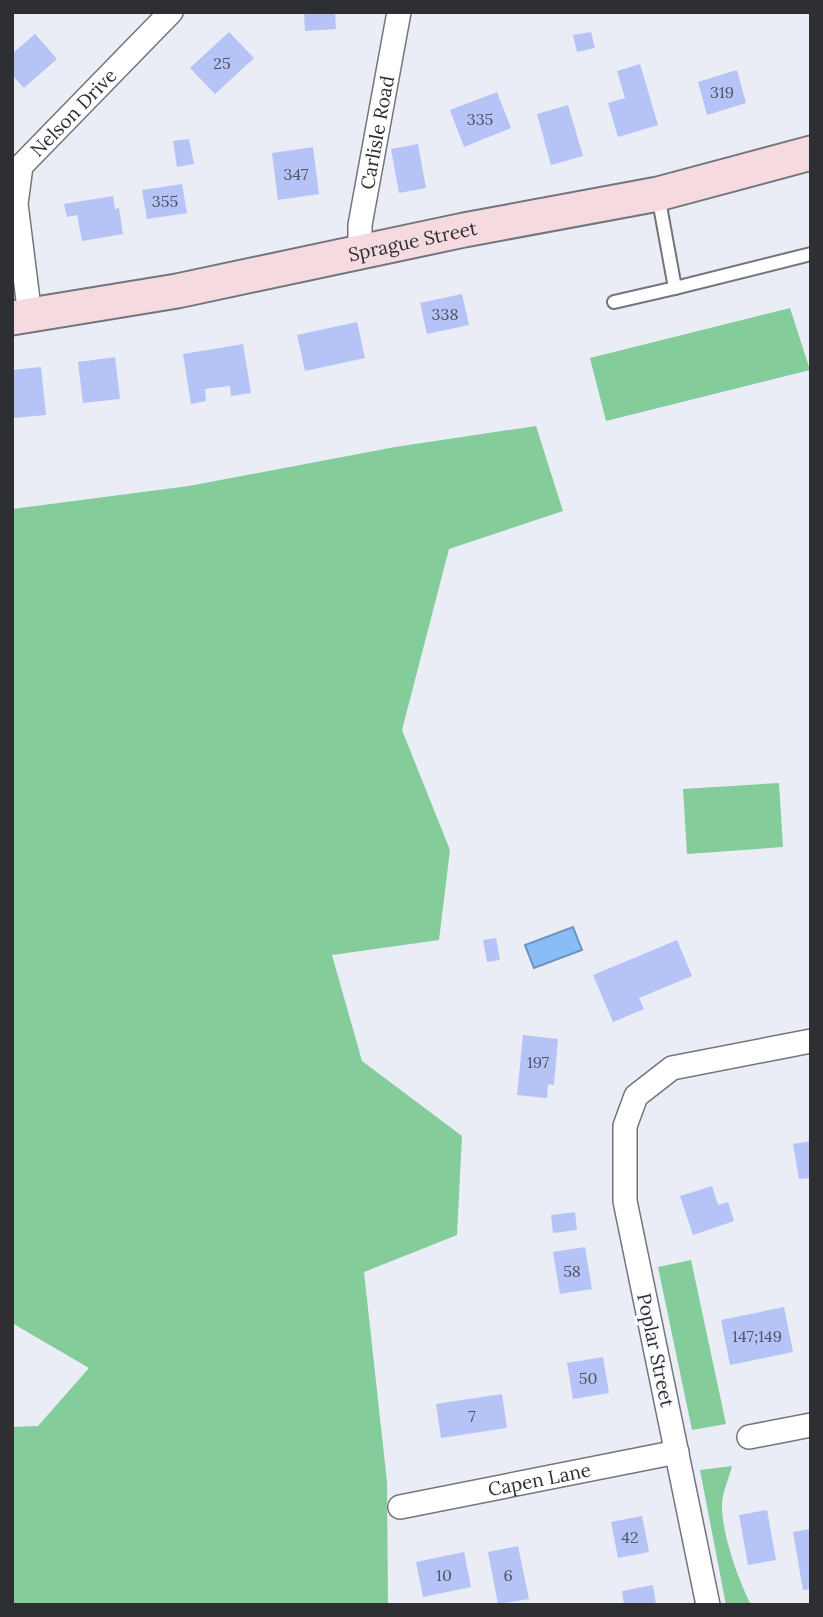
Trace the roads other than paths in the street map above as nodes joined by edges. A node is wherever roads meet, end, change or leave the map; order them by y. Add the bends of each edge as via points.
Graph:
1 (171, 12) edge
2 (400, 12) edge
3 (811, 153) edge
4 (658, 194) junction
5 (360, 253) junction
6 (811, 254) edge
7 (675, 288) junction
8 (614, 302) dead end
9 (21, 317) edge
10 (811, 1041) edge
11 (811, 1425) edge
12 (749, 1437) dead end
13 (677, 1452) junction
14 (400, 1507) dead end
15 (708, 1605) edge

1 - 9 street, Nelson Drive via 21,166 16,204
2 - 5 street, Carlisle Road via 360,225
3 - 4 main road, Sprague Street
4 - 5 main road, Sprague Street
4 - 7 lane
5 - 9 main road, Sprague Street
6 - 7 lane
7 - 8 lane
10 - 13 street, Poplar Street via 673,1068 636,1096 625,1126 625,1201
11 - 12 street
13 - 14 street, Capen Lane
13 - 15 street, Poplar Street

